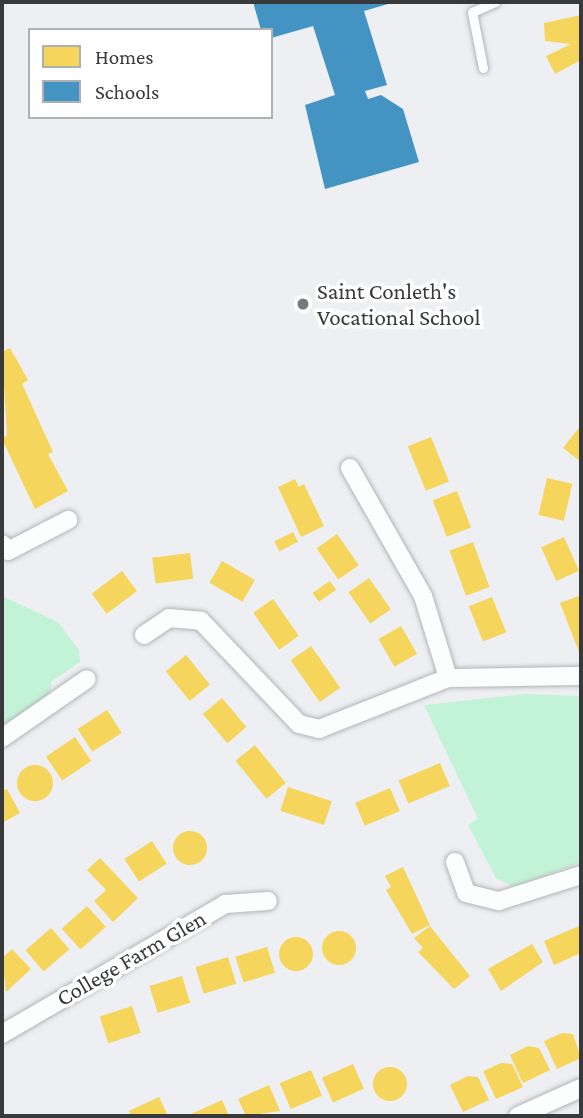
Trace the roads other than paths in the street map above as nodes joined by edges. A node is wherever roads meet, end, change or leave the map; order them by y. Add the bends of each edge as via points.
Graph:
1 (495, 2) edge
2 (483, 68) dead end
3 (350, 468) dead end
4 (68, 520) dead end
5 (2, 544) edge
6 (144, 635) dead end
7 (581, 676) edge
8 (448, 677) junction
9 (87, 679) dead end
10 (2, 738) edge
11 (455, 862) dead end
12 (581, 875) edge
13 (268, 901) dead end
14 (2, 1034) edge
15 (581, 1088) edge
16 (518, 1116) edge

1 - 2 lane via 472,12
3 - 8 street via 423,596
4 - 5 street via 8,551
6 - 8 street via 169,618 201,621 299,724 319,729
7 - 8 street
9 - 10 street
11 - 12 street via 466,893 499,901
13 - 14 street, College Farm Glen via 225,904
15 - 16 street

